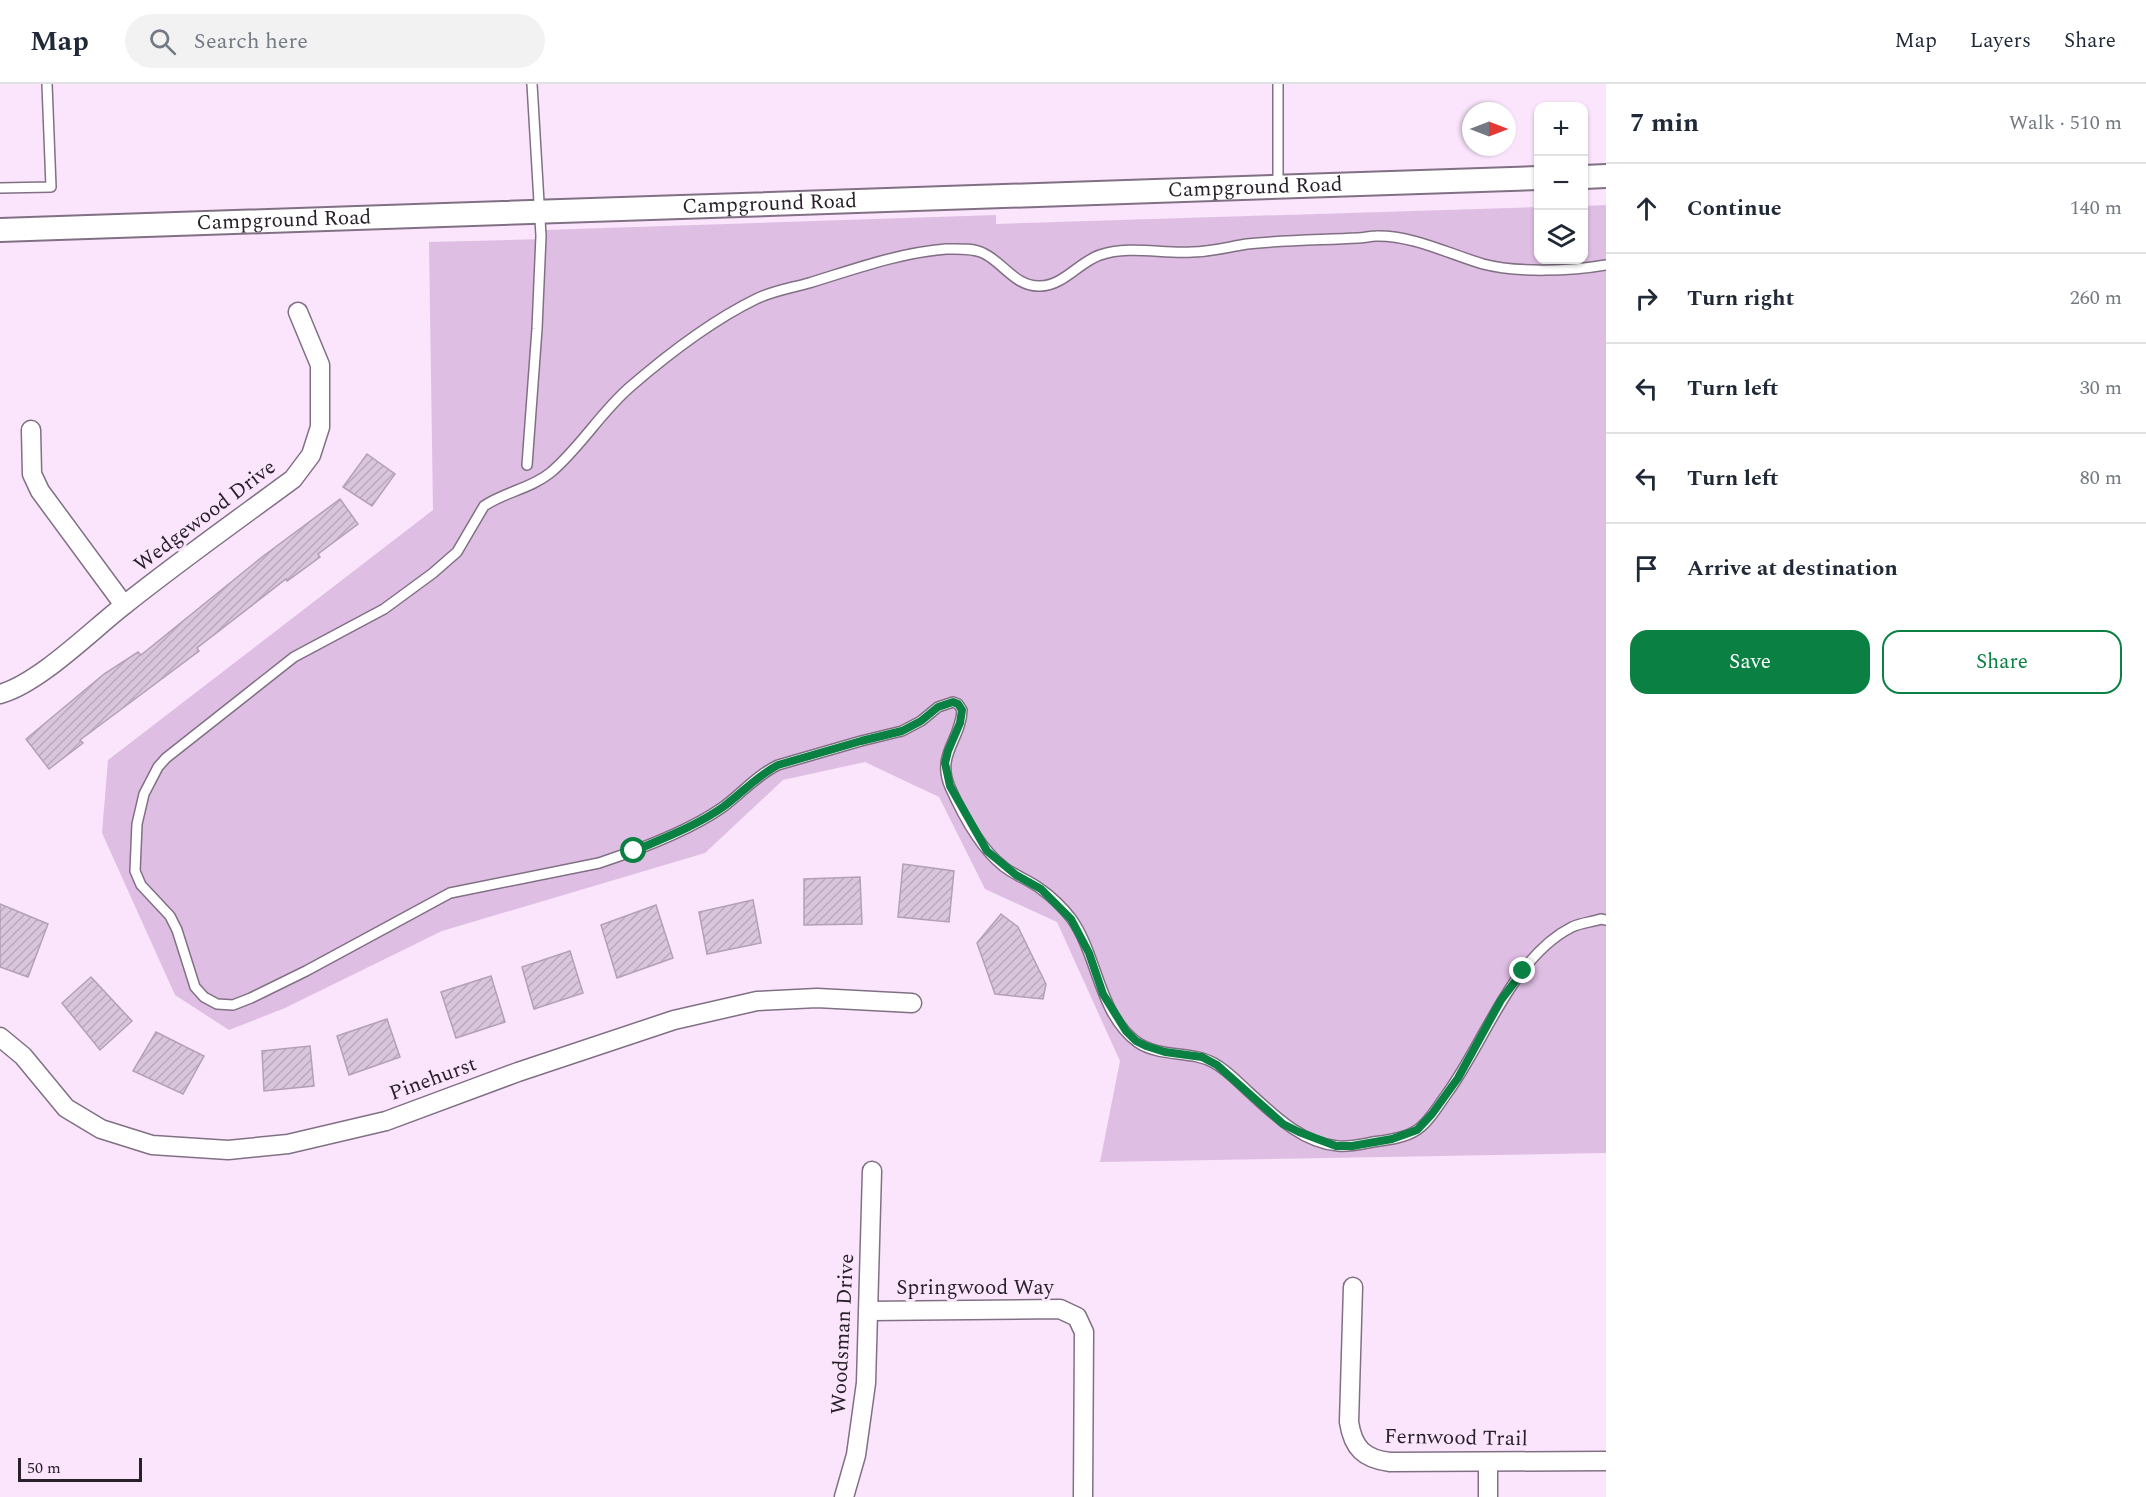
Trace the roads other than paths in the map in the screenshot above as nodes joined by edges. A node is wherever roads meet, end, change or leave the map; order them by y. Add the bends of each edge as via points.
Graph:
1 (47, 84) edge
2 (532, 84) edge
3 (1278, 84) edge
4 (1606, 176) edge
5 (1588, 177) edge
6 (1534, 178) edge
7 (1278, 186) junction
8 (0, 188) edge
9 (539, 210) junction
10 (0, 230) edge
11 (1541, 264) edge
12 (1606, 265) edge
13 (298, 312) dead end
14 (31, 430) dead end
15 (527, 465) dead end
16 (124, 605) junction
17 (0, 694) edge
18 (1606, 920) edge
19 (912, 1003) dead end
20 (0, 1037) edge
21 (872, 1171) dead end
22 (1353, 1287) dead end
23 (869, 1311) junction
24 (1606, 1461) edge
25 (1488, 1462) junction
26 (844, 1497) edge
27 (1083, 1497) edge
28 (1488, 1497) edge

1 - 8 lane via 51,187
2 - 9 lane
3 - 7 lane
4 - 5 street
6 - 7 street, Campground Road
7 - 9 street, Campground Road
9 - 10 street, Campground Road
9 - 15 lane via 537,329
11 - 12 lane via 1577,268
11 - 18 lane via 1502,268 1420,243 1378,236 1246,244 1189,253 1136,250 1099,255 1057,282 1040,286 1011,275 980,251 961,249 872,262 766,294 700,333 627,389 546,476 484,506 457,552 433,573 384,609 294,657 166,758 144,794 134,862 141,885 163,906 177,930 195,987 210,1001 233,1005 306,971 450,893 616,858 702,820 778,765 902,731 938,707 953,702 962,710 945,763 950,786 987,851 1041,889 1071,919 1089,953 1103,994 1126,1031 1146,1046 1202,1057 1217,1065 1283,1124 1336,1146 1392,1139 1417,1130 1458,1078 1501,1000 1542,947 1573,927
13 - 16 street, Wedgewood Drive via 320,364 320,427 311,455 293,479
14 - 16 street via 32,474 39,491
16 - 17 street, Wedgewood Drive via 52,664 14,690
19 - 20 street, Pinehurst via 817,998 757,1001 674,1020 386,1120 288,1144 228,1150 152,1145 101,1129 66,1108 23,1056
21 - 23 street, Woodsman Drive
22 - 25 street, Fernwood Trail via 1349,1422 1352,1439 1362,1453 1377,1461 1390,1462
23 - 26 street, Woodsman Drive via 866,1383 856,1455
23 - 27 street, Springwood Way via 1060,1309 1077,1317 1084,1332
24 - 25 street, Fernwood Trail
25 - 28 street

